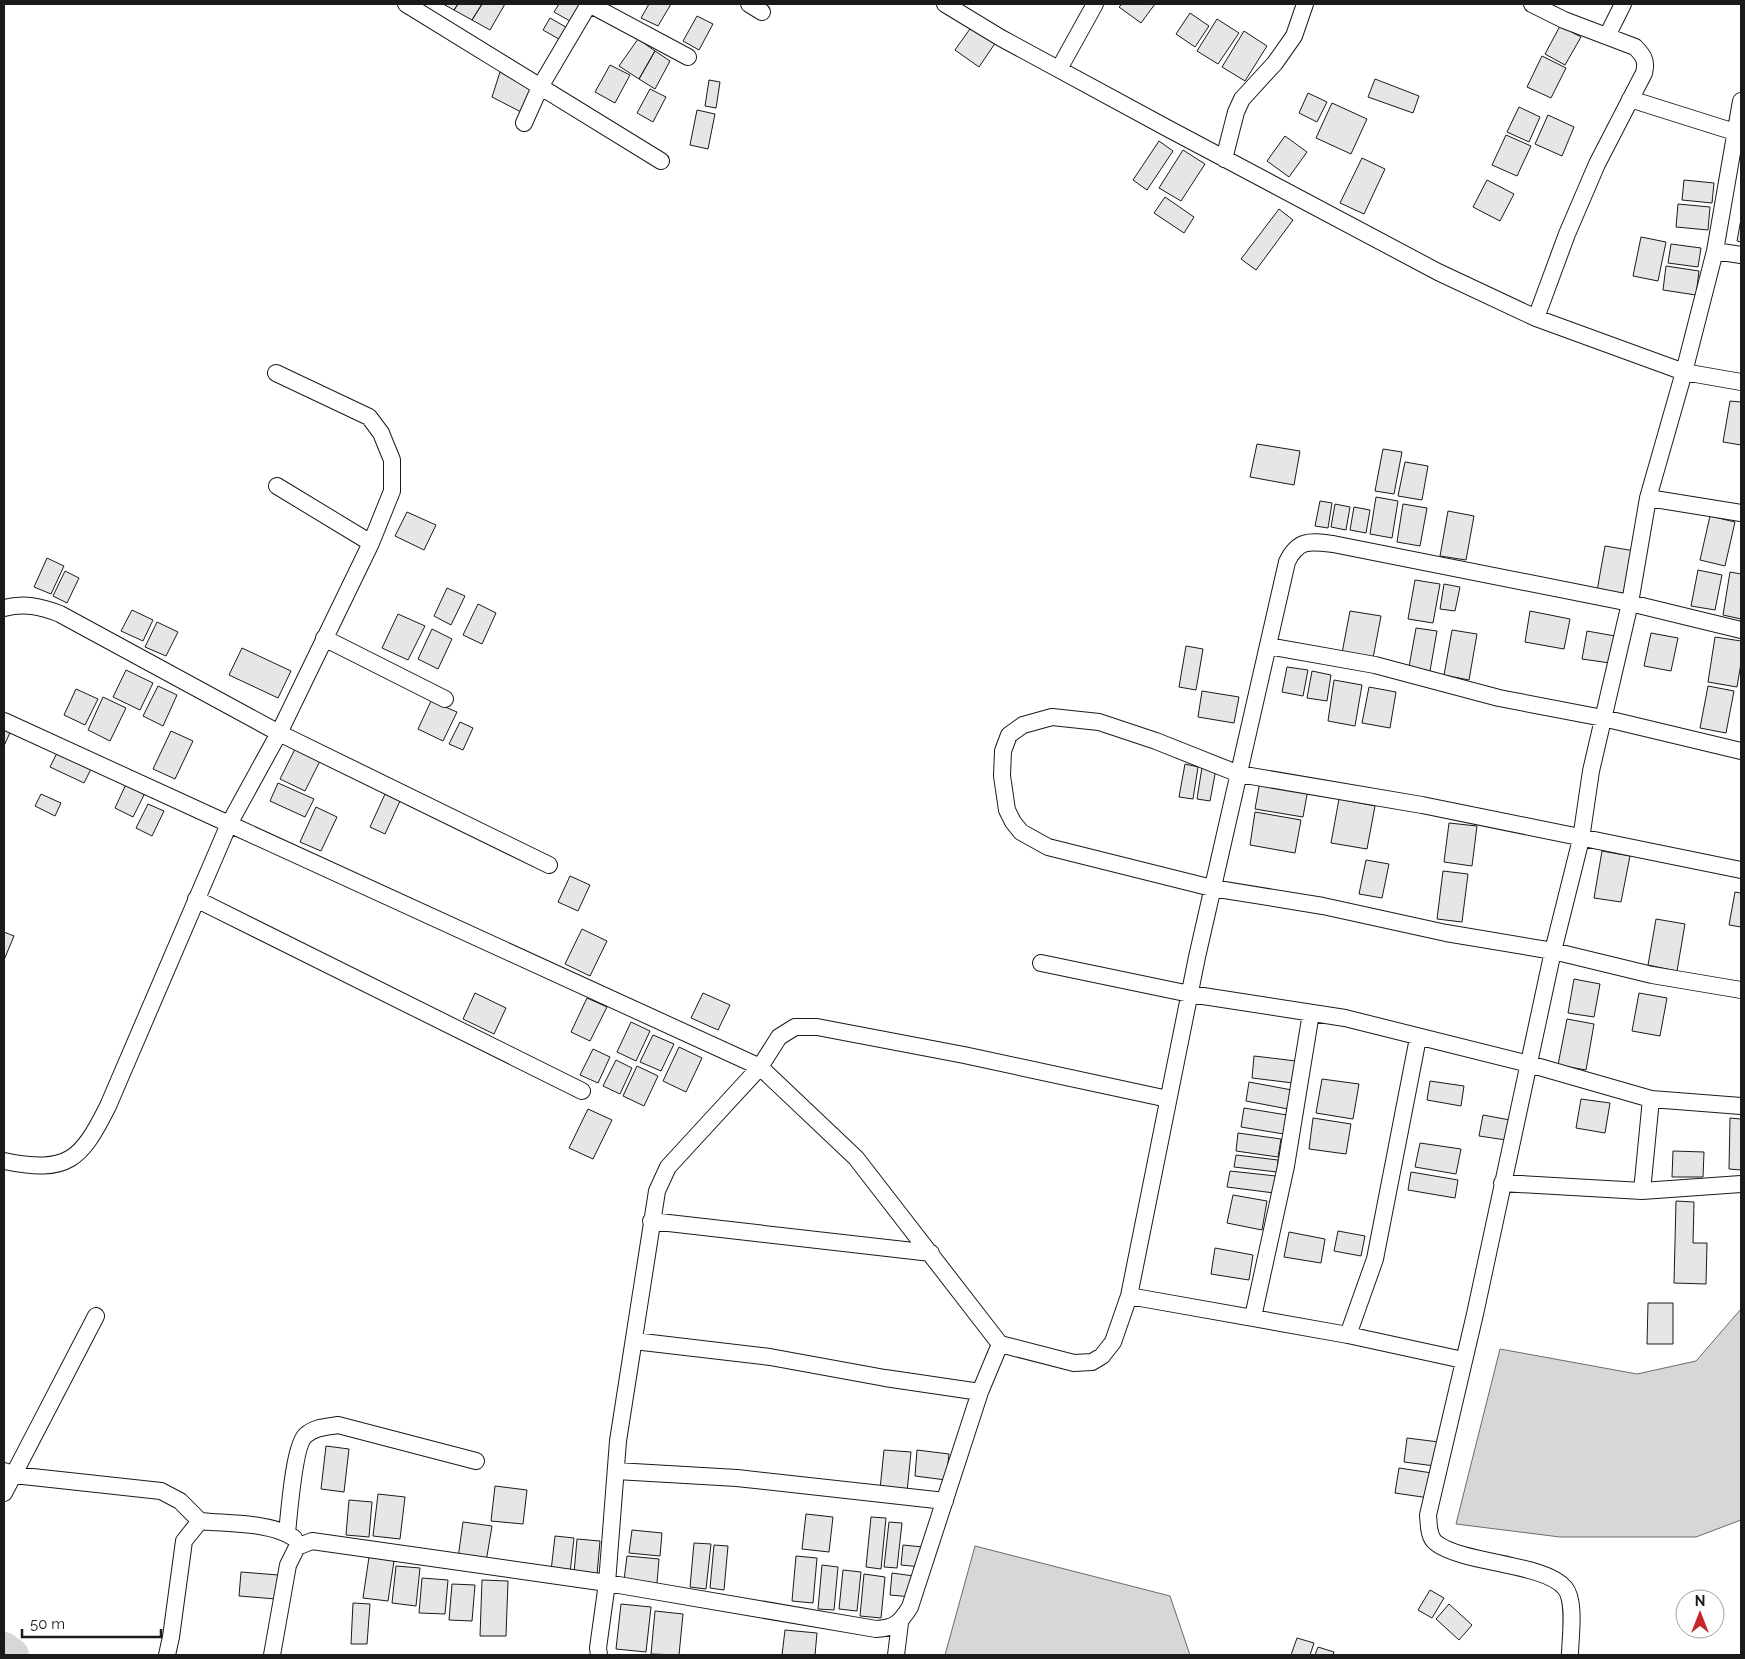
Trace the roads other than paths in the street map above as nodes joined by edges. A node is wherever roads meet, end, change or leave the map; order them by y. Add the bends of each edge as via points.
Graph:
1 (406, 4) edge
2 (589, 4) edge
3 (945, 4) edge
4 (1095, 4) edge
5 (1305, 4) edge
6 (1532, 4) edge
7 (1623, 4) edge
8 (1607, 36) junction
9 (688, 57) dead end
10 (1059, 69) junction
11 (540, 87) junction
12 (1630, 99) junction
13 (1741, 101) edge
14 (524, 124) dead end
15 (1739, 134) edge
16 (1224, 159) junction
17 (660, 161) dead end
18 (1716, 251) junction
19 (1741, 256) edge
20 (1536, 318) junction
21 (1684, 372) junction
22 (276, 373) dead end
23 (1741, 382) edge
24 (277, 486) dead end
25 (1648, 498) junction
26 (1741, 513) edge
27 (371, 543) junction
28 (1630, 603) junction
29 (4, 608) edge
30 (1741, 630) edge
31 (324, 638) junction
32 (1268, 646) junction
33 (446, 699) dead end
34 (1603, 718) junction
35 (4, 721) edge
36 (279, 733) junction
37 (1741, 752) edge
38 (1239, 774) junction
39 (230, 824) junction
40 (1581, 839) junction
41 (549, 865) dead end
42 (1741, 870) edge
43 (1212, 888) junction
44 (196, 899) junction
45 (1553, 951) junction
46 (1041, 963) dead end
47 (1741, 990) edge
48 (1190, 994) junction
49 (1310, 1013) junction
50 (1418, 1038) junction
51 (1529, 1064) junction
52 (760, 1067) junction
53 (582, 1091) dead end
54 (1168, 1099) junction
55 (1651, 1100) junction
56 (1741, 1106) edge
57 (4, 1161) edge
58 (1502, 1183) junction
59 (1741, 1184) edge
60 (1642, 1191) junction
61 (651, 1221) junction
62 (931, 1253) junction
63 (1128, 1296) junction
64 (96, 1316) dead end
65 (1253, 1317) junction
66 (1348, 1335) junction
67 (634, 1341) junction
68 (1000, 1344) junction
69 (1463, 1360) junction
70 (980, 1392) junction
71 (476, 1460) dead end
72 (616, 1471) junction
73 (9, 1473) edge
74 (4, 1493) edge
75 (945, 1501) junction
76 (200, 1521) junction
77 (286, 1533) junction
78 (301, 1544) junction
79 (607, 1583) junction
80 (900, 1623) junction
81 (167, 1655) edge
82 (272, 1655) edge
83 (599, 1655) edge
84 (896, 1655) edge
85 (1570, 1655) edge

1 - 11 street
2 - 9 street
2 - 11 street
3 - 10 street
4 - 10 street
5 - 16 street via 1294,36 1275,63 1242,99
6 - 8 street
7 - 8 street
8 - 12 street via 1635,47 1644,56 1644,73
10 - 16 street
11 - 14 street
11 - 17 street
12 - 15 street
12 - 20 street via 1597,164
13 - 15 street
15 - 18 street
16 - 20 street via 1438,272
18 - 19 street
18 - 21 street
20 - 21 street
21 - 23 street
21 - 25 street
22 - 27 street via 369,417 381,433 392,460 392,491
24 - 27 street
25 - 26 street
25 - 28 street
27 - 31 street
28 - 30 street
28 - 32 street via 1317,542 1293,549 1287,562
28 - 34 street
29 - 36 street via 18,604 60,614
31 - 33 street
31 - 36 street
32 - 34 street via 1376,665 1499,698
32 - 38 street
34 - 37 street
34 - 40 street
35 - 39 street
36 - 39 street
36 - 41 street
38 - 40 street via 1422,804
38 - 43 street
38 - 43 street via 1098,722 1052,717 1023,725 1009,735 1003,751 1002,776 1007,810 1021,832 1048,847
39 - 44 street
39 - 52 street
40 - 42 street
40 - 45 street
43 - 45 street
43 - 48 street
44 - 53 street
44 - 57 street via 112,1097 90,1140 73,1158 49,1166
45 - 47 street via 1652,975
45 - 51 street
46 - 48 street
48 - 49 street
48 - 54 street
49 - 50 street via 1345,1018
49 - 65 street via 1286,1166
50 - 51 street
50 - 66 street via 1375,1259
51 - 55 street
51 - 58 street
52 - 54 street via 779,1037 796,1027 817,1027
52 - 61 street via 668,1167 657,1191
52 - 62 street via 856,1158
54 - 63 street
55 - 56 street
55 - 60 street
58 - 60 street
58 - 69 street
59 - 60 street
61 - 62 street
61 - 67 street
62 - 68 street
63 - 65 street
63 - 68 street via 1113,1342 1102,1356 1092,1362 1074,1363
64 - 73 street
65 - 66 street
66 - 69 street
67 - 70 street via 770,1357
67 - 72 street
68 - 70 street
69 - 85 street via 1428,1515 1429,1532 1435,1542 1453,1551 1529,1571 1554,1580 1565,1588 1571,1608
70 - 75 street
71 - 77 street via 338,1425 317,1428 304,1436 297,1451
72 - 75 street via 737,1478
72 - 79 street
73 - 74 street
73 - 76 street via 161,1492 180,1501
75 - 80 street via 910,1607
76 - 77 street via 266,1527
76 - 81 street via 184,1541
77 - 78 street
78 - 79 street via 322,1540
78 - 82 street via 296,1547 288,1565
79 - 80 street via 876,1629
79 - 83 street
80 - 84 street

